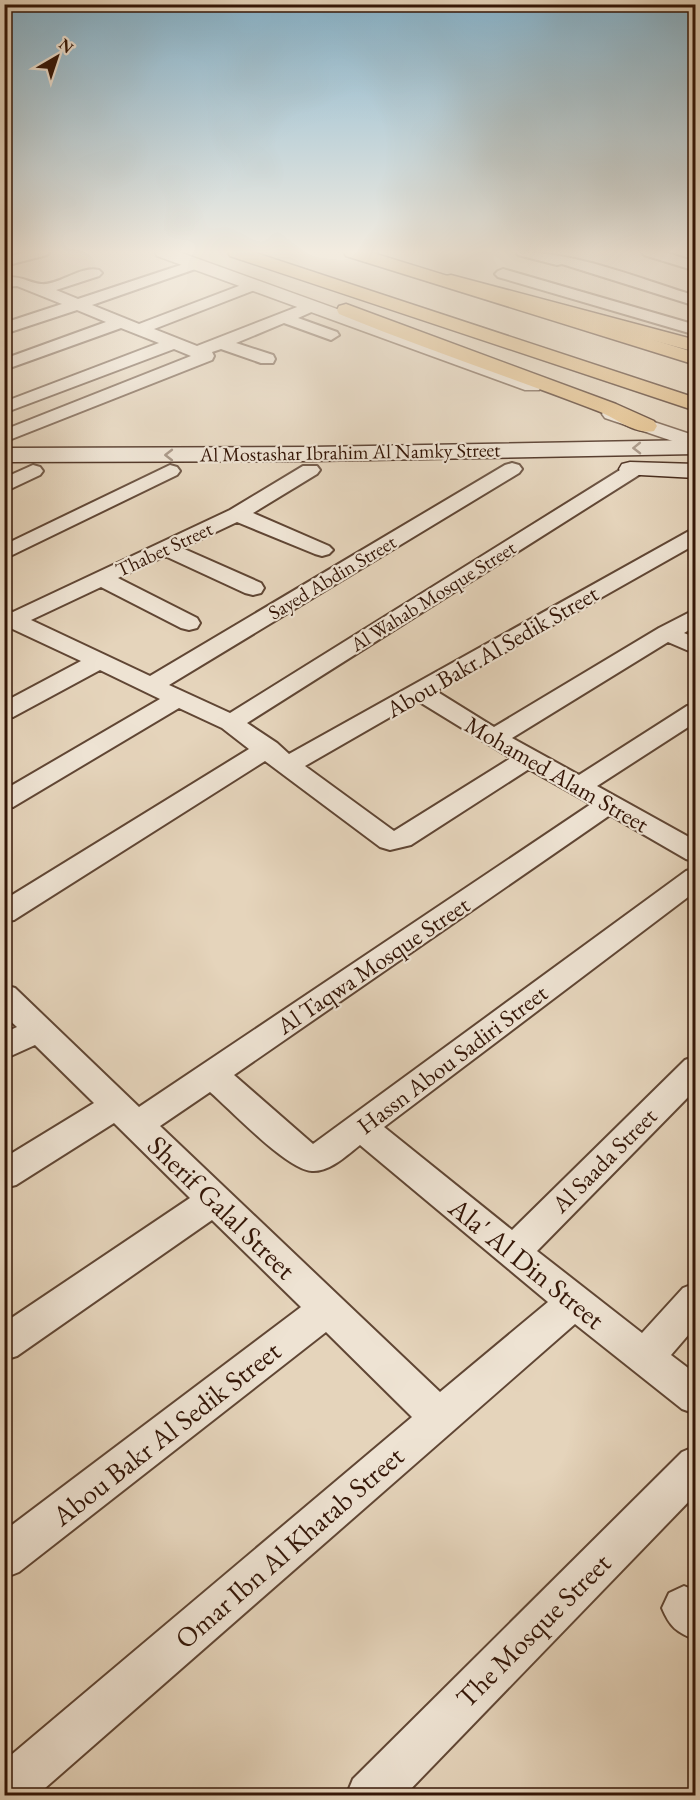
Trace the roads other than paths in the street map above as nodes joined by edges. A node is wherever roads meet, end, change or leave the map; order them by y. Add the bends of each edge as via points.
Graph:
1 (83, 336) edge
2 (158, 336) edge
3 (239, 336) edge
4 (390, 336) edge
5 (412, 336) edge
6 (489, 336) edge
7 (623, 336) edge
8 (661, 336) edge
9 (174, 342) junction
10 (221, 343) junction
11 (696, 346) edge
12 (198, 352) junction
13 (267, 359) dead end
14 (696, 359) edge
15 (4, 365) edge
16 (696, 405) edge
17 (4, 408) edge
18 (646, 426) junction
19 (4, 437) edge
20 (696, 445) edge
21 (4, 455) edge
22 (311, 462) junction
23 (513, 469) junction
24 (635, 470) junction
25 (4, 471) edge
26 (33, 471) junction
27 (170, 471) junction
28 (696, 471) edge
29 (4, 486) edge
30 (237, 514) junction
31 (696, 535) edge
32 (165, 548) junction
33 (322, 550) dead end
34 (4, 553) edge
35 (101, 578) junction
36 (253, 588) dead end
37 (696, 616) edge
38 (9, 618) edge
39 (189, 623) dead end
40 (667, 633) junction
41 (696, 647) edge
42 (99, 661) junction
43 (152, 685) junction
44 (420, 692) junction
45 (178, 698) junction
46 (696, 711) edge
47 (4, 712) edge
48 (231, 723) junction
49 (494, 738) junction
50 (278, 757) junction
51 (529, 758) junction
52 (578, 787) junction
53 (4, 801) edge
54 (609, 804) junction
55 (696, 854) edge
56 (696, 877) edge
57 (4, 913) edge
58 (4, 996) edge
59 (38, 1029) junction
60 (4, 1048) edge
61 (696, 1068) edge
62 (212, 1074) junction
63 (127, 1115) junction
64 (361, 1127) junction
65 (4, 1175) edge
66 (214, 1200) junction
67 (513, 1252) junction
68 (696, 1299) edge
69 (574, 1302) junction
70 (327, 1309) junction
71 (4, 1344) edge
72 (645, 1358) junction
73 (696, 1397) edge
74 (440, 1418) junction
75 (696, 1465) edge
76 (4, 1557) edge
77 (4, 1792) edge
78 (370, 1796) edge

1 - 15 street
2 - 9 street
3 - 10 street
4 - 18 main road
5 - 18 highway via 609,408
6 - 16 highway
7 - 14 highway
8 - 11 highway
9 - 12 street
9 - 17 street
10 - 12 street
10 - 13 street
12 - 19 street via 206,356
18 - 20 main road
20 -> 22 main road, Al Mostashar Ibrahim Al Namky Street
22 -> 21 main road, Al Mostashar Ibrahim Al Namky Street
22 - 23 main road, Al Mostashar Ibrahim Al Namky Street
22 - 27 main road, Al Mostashar Ibrahim Al Namky Street
22 - 30 street, Thabet Street
23 - 24 main road, Al Mostashar Ibrahim Al Namky Street
23 - 43 street, Sayed Abdin Street
24 - 28 main road, Al Mostashar Ibrahim Al Namky Street
24 - 48 street, Al Wahab Mosque Street
25 - 26 main road, Al Mostashar Ibrahim Al Namky Street
26 - 27 main road, Al Mostashar Ibrahim Al Namky Street
26 - 29 street
27 - 34 street
30 - 32 street, Thabet Street
30 - 33 street
31 - 44 street, Abou Bakr Al Sedik Street
32 - 35 street, Thabet Street
32 - 36 street
35 - 38 street, Thabet Street
35 - 39 street
37 - 40 street
38 - 42 street
40 - 41 street
40 - 49 street
42 - 43 street
42 - 47 street
43 - 45 street
44 - 49 street, Mohamed Alam Street
44 - 50 street, Abou Bakr Al Sedik Street
45 - 48 street
45 - 53 street
46 - 52 street
48 - 50 street
49 - 51 street, Mohamed Alam Street
50 - 51 street via 393,841
50 - 57 street, Abou Bakr Al Sedik Street
51 - 52 street, Mohamed Alam Street
52 - 54 street, Mohamed Alam Street
54 - 55 street, Mohamed Alam Street
54 - 62 street, Al Taqwa Mosque Street
56 - 64 street, Hassn Abou Sadiri Street
58 - 59 street, Sherif Galal Street
59 - 60 street
59 - 63 street, Sherif Galal Street
61 - 67 street, Al Saada Street
62 - 63 street, Al Taqwa Mosque Street
62 - 64 street, Hassn Abou Sadiri Street via 307,1157 321,1156
63 - 65 street, Al Taqwa Mosque Street
63 - 66 street, Sherif Galal Street
64 - 67 street, Ala' Al Din Street
66 - 70 street, Sherif Galal Street
66 - 71 street
67 - 69 street, Ala' Al Din Street
68 - 72 street
69 - 72 street, Ala' Al Din Street
69 - 74 street, Omar Ibn Al Khatab Street
70 - 74 street, Sherif Galal Street
70 - 76 street, Abou Bakr Al Sedik Street
72 - 73 street, Ala' Al Din Street
74 - 77 street, Omar Ibn Al Khatab Street
75 - 78 street, The Mosque Street

